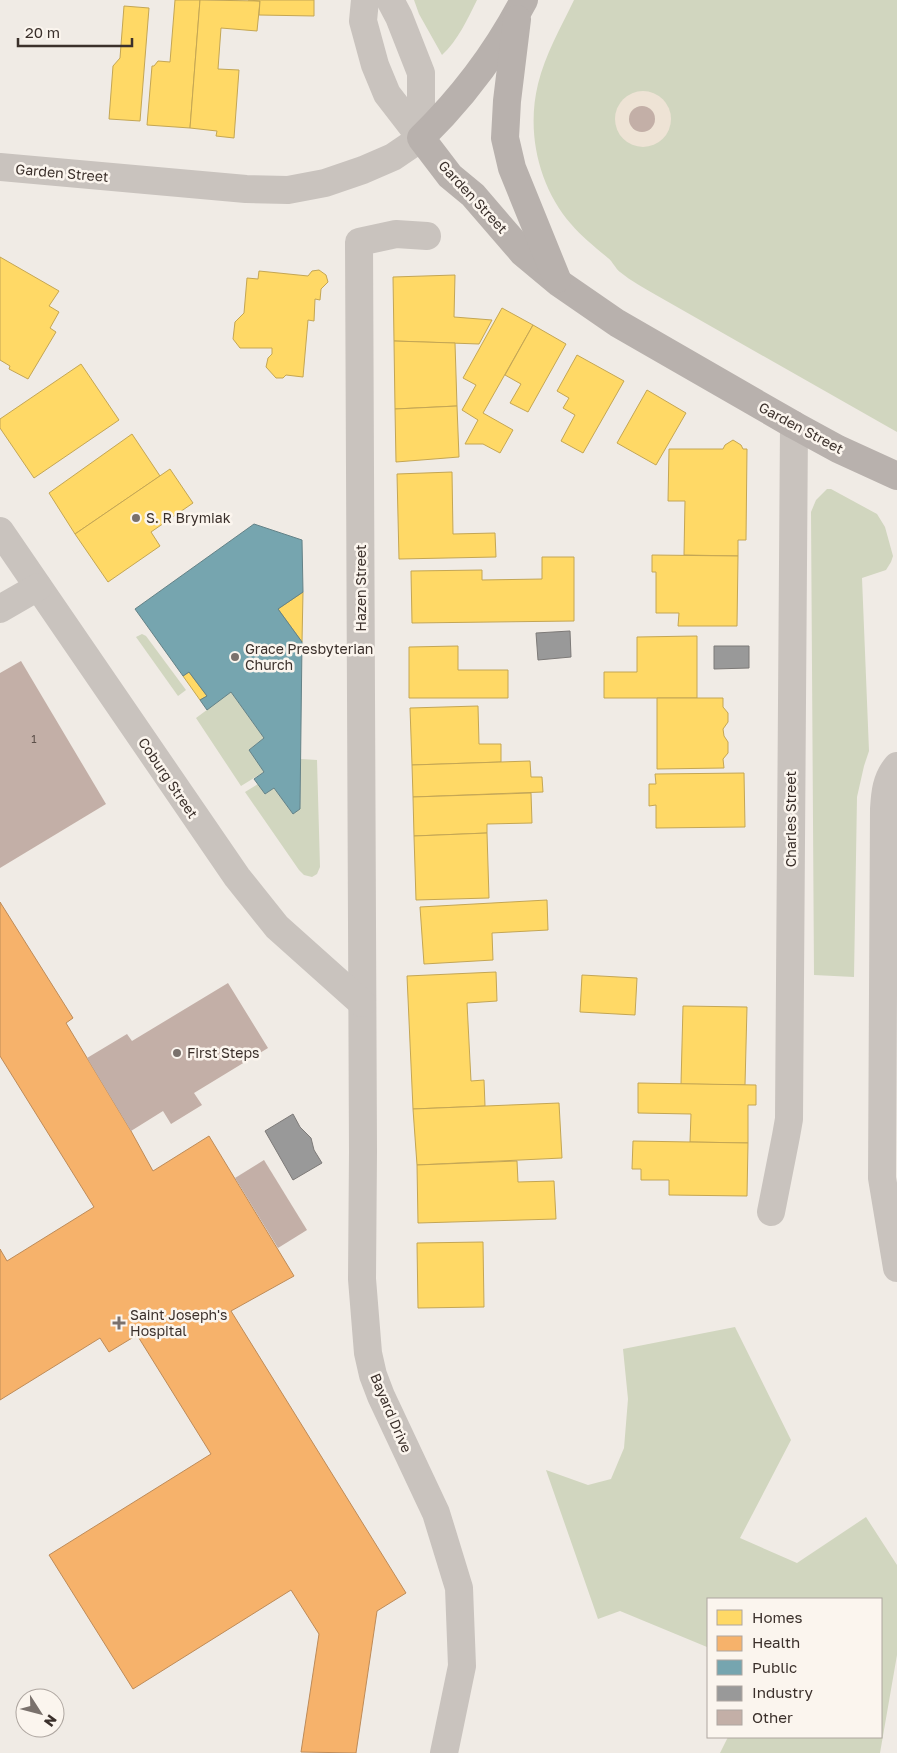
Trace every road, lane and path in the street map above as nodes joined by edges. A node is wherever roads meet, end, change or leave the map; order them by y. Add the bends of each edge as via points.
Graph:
1 (365, 0) edge
2 (390, 0) edge
3 (521, 5) edge
4 (421, 138) junction
5 (0, 167) edge
6 (427, 236) dead end
7 (559, 283) junction
8 (794, 425) junction
9 (897, 476) edge
10 (0, 531) edge
11 (38, 587) junction
12 (0, 610) edge
13 (897, 766) edge
14 (362, 1003) junction
15 (771, 1212) dead end
16 (897, 1268) edge
17 (444, 1753) edge

1 - 4 street via 363,21 375,65 387,94
2 - 4 street via 400,17 421,73
3 - 4 main road via 486,63 462,95
3 - 7 main road via 506,101 505,138 512,168
4 - 5 street, Garden Street via 393,157 363,170 325,183 288,190 246,190
4 - 7 main road, Garden Street via 450,176 473,195 523,253
6 - 14 street, Hazen Street via 396,234 359,242
7 - 8 main road, Garden Street via 617,323
8 - 9 main road, Garden Street
8 - 15 street, Charles Street via 788,1118
10 - 11 street, Coburg Street
11 - 12 street
11 - 14 street, Coburg Street via 237,877 277,928
13 - 16 street via 885,790 884,809 882,1178
14 - 17 street, Bayard Drive via 362,1279 368,1353 381,1396 436,1513 459,1588 462,1666

